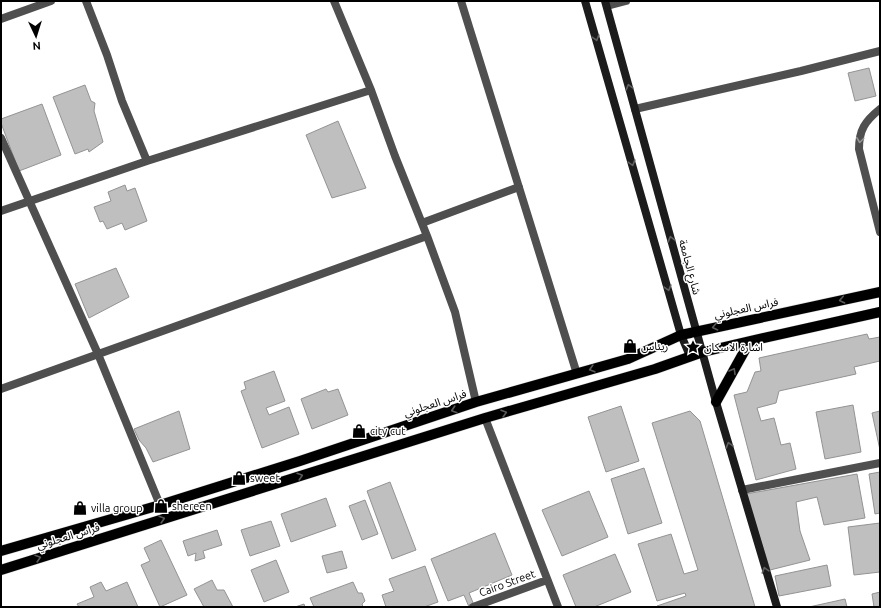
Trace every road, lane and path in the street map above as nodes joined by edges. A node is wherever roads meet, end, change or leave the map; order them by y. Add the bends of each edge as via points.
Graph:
1 (51, 1) edge
2 (86, 1) edge
3 (334, 1) edge
4 (461, 1) edge
5 (585, 1) edge
6 (626, 1) edge
7 (606, 3) edge
8 (1, 19) edge
9 (880, 51) edge
10 (371, 90) junction
11 (635, 109) junction
12 (880, 109) edge
13 (1, 138) edge
14 (147, 161) junction
15 (519, 188) junction
16 (30, 202) junction
17 (1, 211) edge
18 (422, 223) junction
19 (880, 232) edge
20 (427, 236) junction
21 (880, 292) edge
22 (880, 312) edge
23 (696, 331) junction
24 (681, 335) junction
25 (750, 341) junction
26 (703, 352) junction
27 (98, 354) junction
28 (690, 356) junction
29 (577, 374) junction
30 (1, 389) edge
31 (476, 402) junction
32 (716, 402) junction
33 (485, 418) junction
34 (880, 463) edge
35 (742, 490) junction
36 (160, 505) junction
37 (1, 551) edge
38 (1, 570) edge
39 (548, 580) junction
40 (473, 607) edge
41 (558, 607) edge
42 (776, 607) edge

1 - 8 street
2 - 14 street
3 - 10 street
4 - 15 street
5 -> 24 main road
6 - 7 street
11 -> 7 main road, شارع الجامعة
9 - 11 street
10 - 14 street
10 - 18 street
23 -> 11 main road, شارع الجامعة
12 -> 19 street via 864,125 859,137 859,149
13 - 16 street
14 - 16 street
15 - 18 street
15 - 29 street
16 - 17 street
16 - 27 street
18 - 20 street
20 - 27 street
20 - 31 street via 455,312
21 -> 23 main road, فراس العجلوني
22 - 25 main road, فراس العجلوني
23 - 24 main road, فراس العجلوني
23 - 26 main road, شارع الجامعة
24 - 28 main road
24 -> 29 main road, فراس العجلوني via 628,359
25 - 26 main road, فراس العجلوني
32 -> 25 main road
26 - 28 main road, فراس العجلوني
26 - 32 main road, شارع الجامعة
27 - 30 street
27 - 36 street
33 -> 28 main road, فراس العجلوني via 655,369
29 - 31 main road, فراس العجلوني
31 -> 36 main road, فراس العجلوني
35 -> 32 main road, شارع الجامعة
38 -> 33 main road, فراس العجلوني
33 - 39 street
34 - 35 street
42 -> 35 main road, شارع الجامعة
36 - 37 main road, فراس العجلوني
39 - 40 street, Cairo Street
39 - 41 street

